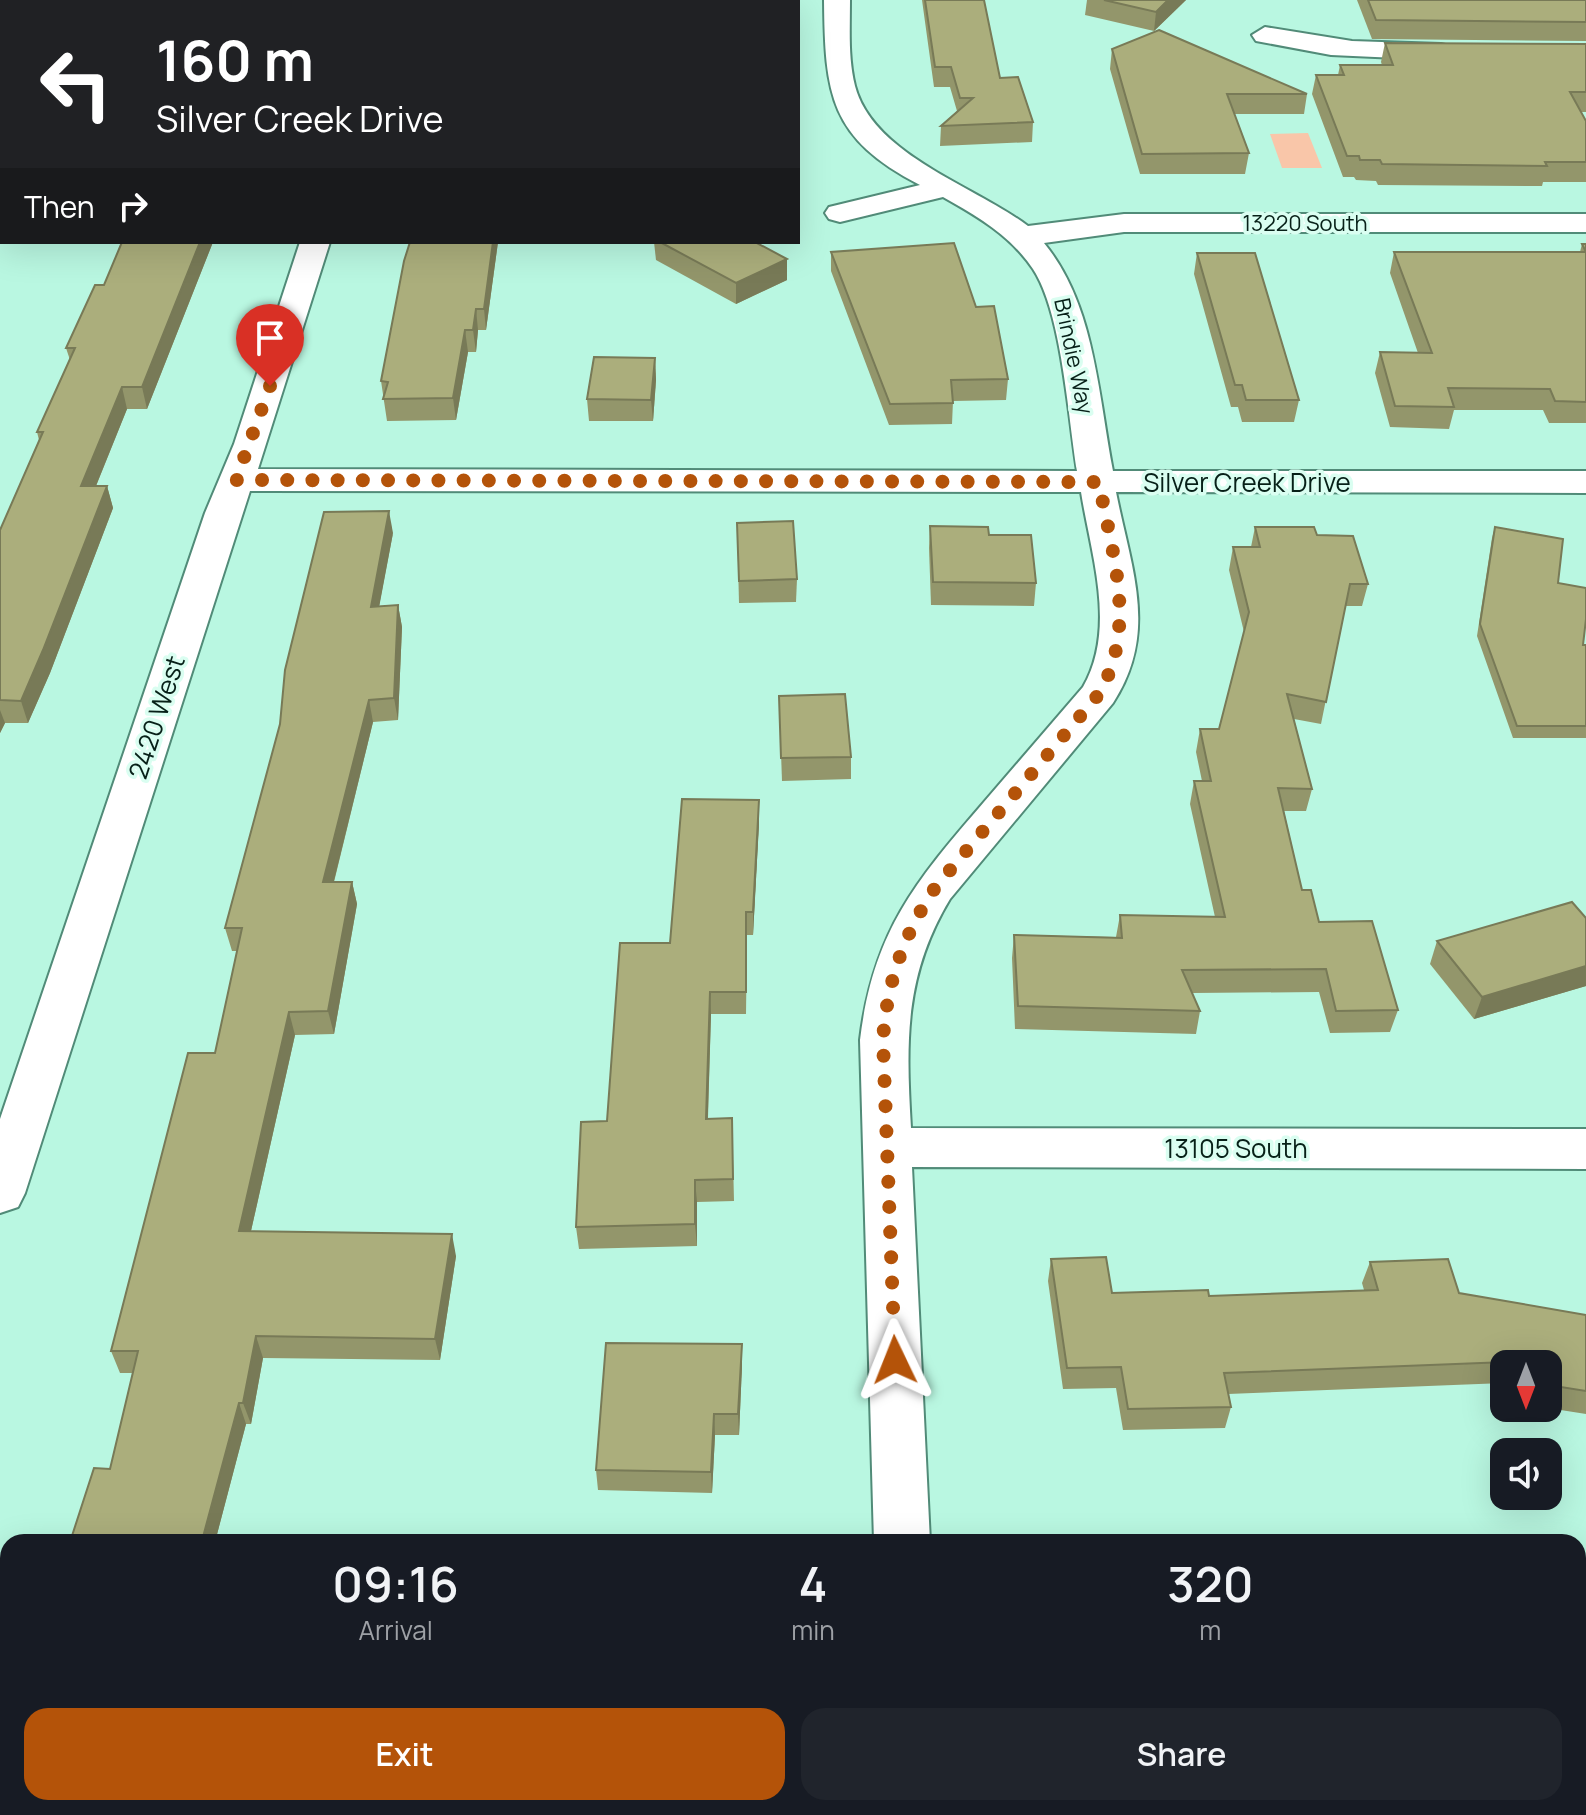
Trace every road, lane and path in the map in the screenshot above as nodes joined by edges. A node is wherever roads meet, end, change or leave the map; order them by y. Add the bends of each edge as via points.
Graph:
1 (837, 0) edge
2 (1265, 35) dead end
3 (1466, 52) edge
4 (948, 187) junction
5 (840, 213) dead end
6 (1586, 223) edge
7 (1025, 236) junction
8 (314, 244) edge
9 (236, 480) junction
10 (1099, 482) junction
11 (1586, 482) edge
12 (887, 1147) junction
13 (1586, 1149) edge
14 (0, 1193) edge
15 (902, 1534) edge

1 - 4 street, Brindie Way via 841,86 852,114 889,153
2 - 3 street via 1361,52
4 - 5 street
4 - 7 street, Brindie Way
6 - 7 street, 13220 South via 1124,223
7 - 10 street, Brindie Way via 1062,292
8 - 9 street, 2420 West
9 - 10 street, Silver Creek Drive
9 - 14 street, 2420 West
10 - 11 street, Silver Creek Drive
10 - 12 street, Brindie Way via 1122,624 1112,671 1099,694 913,921 886,999
12 - 13 street, 13105 South
12 - 15 street, Brindie Way

